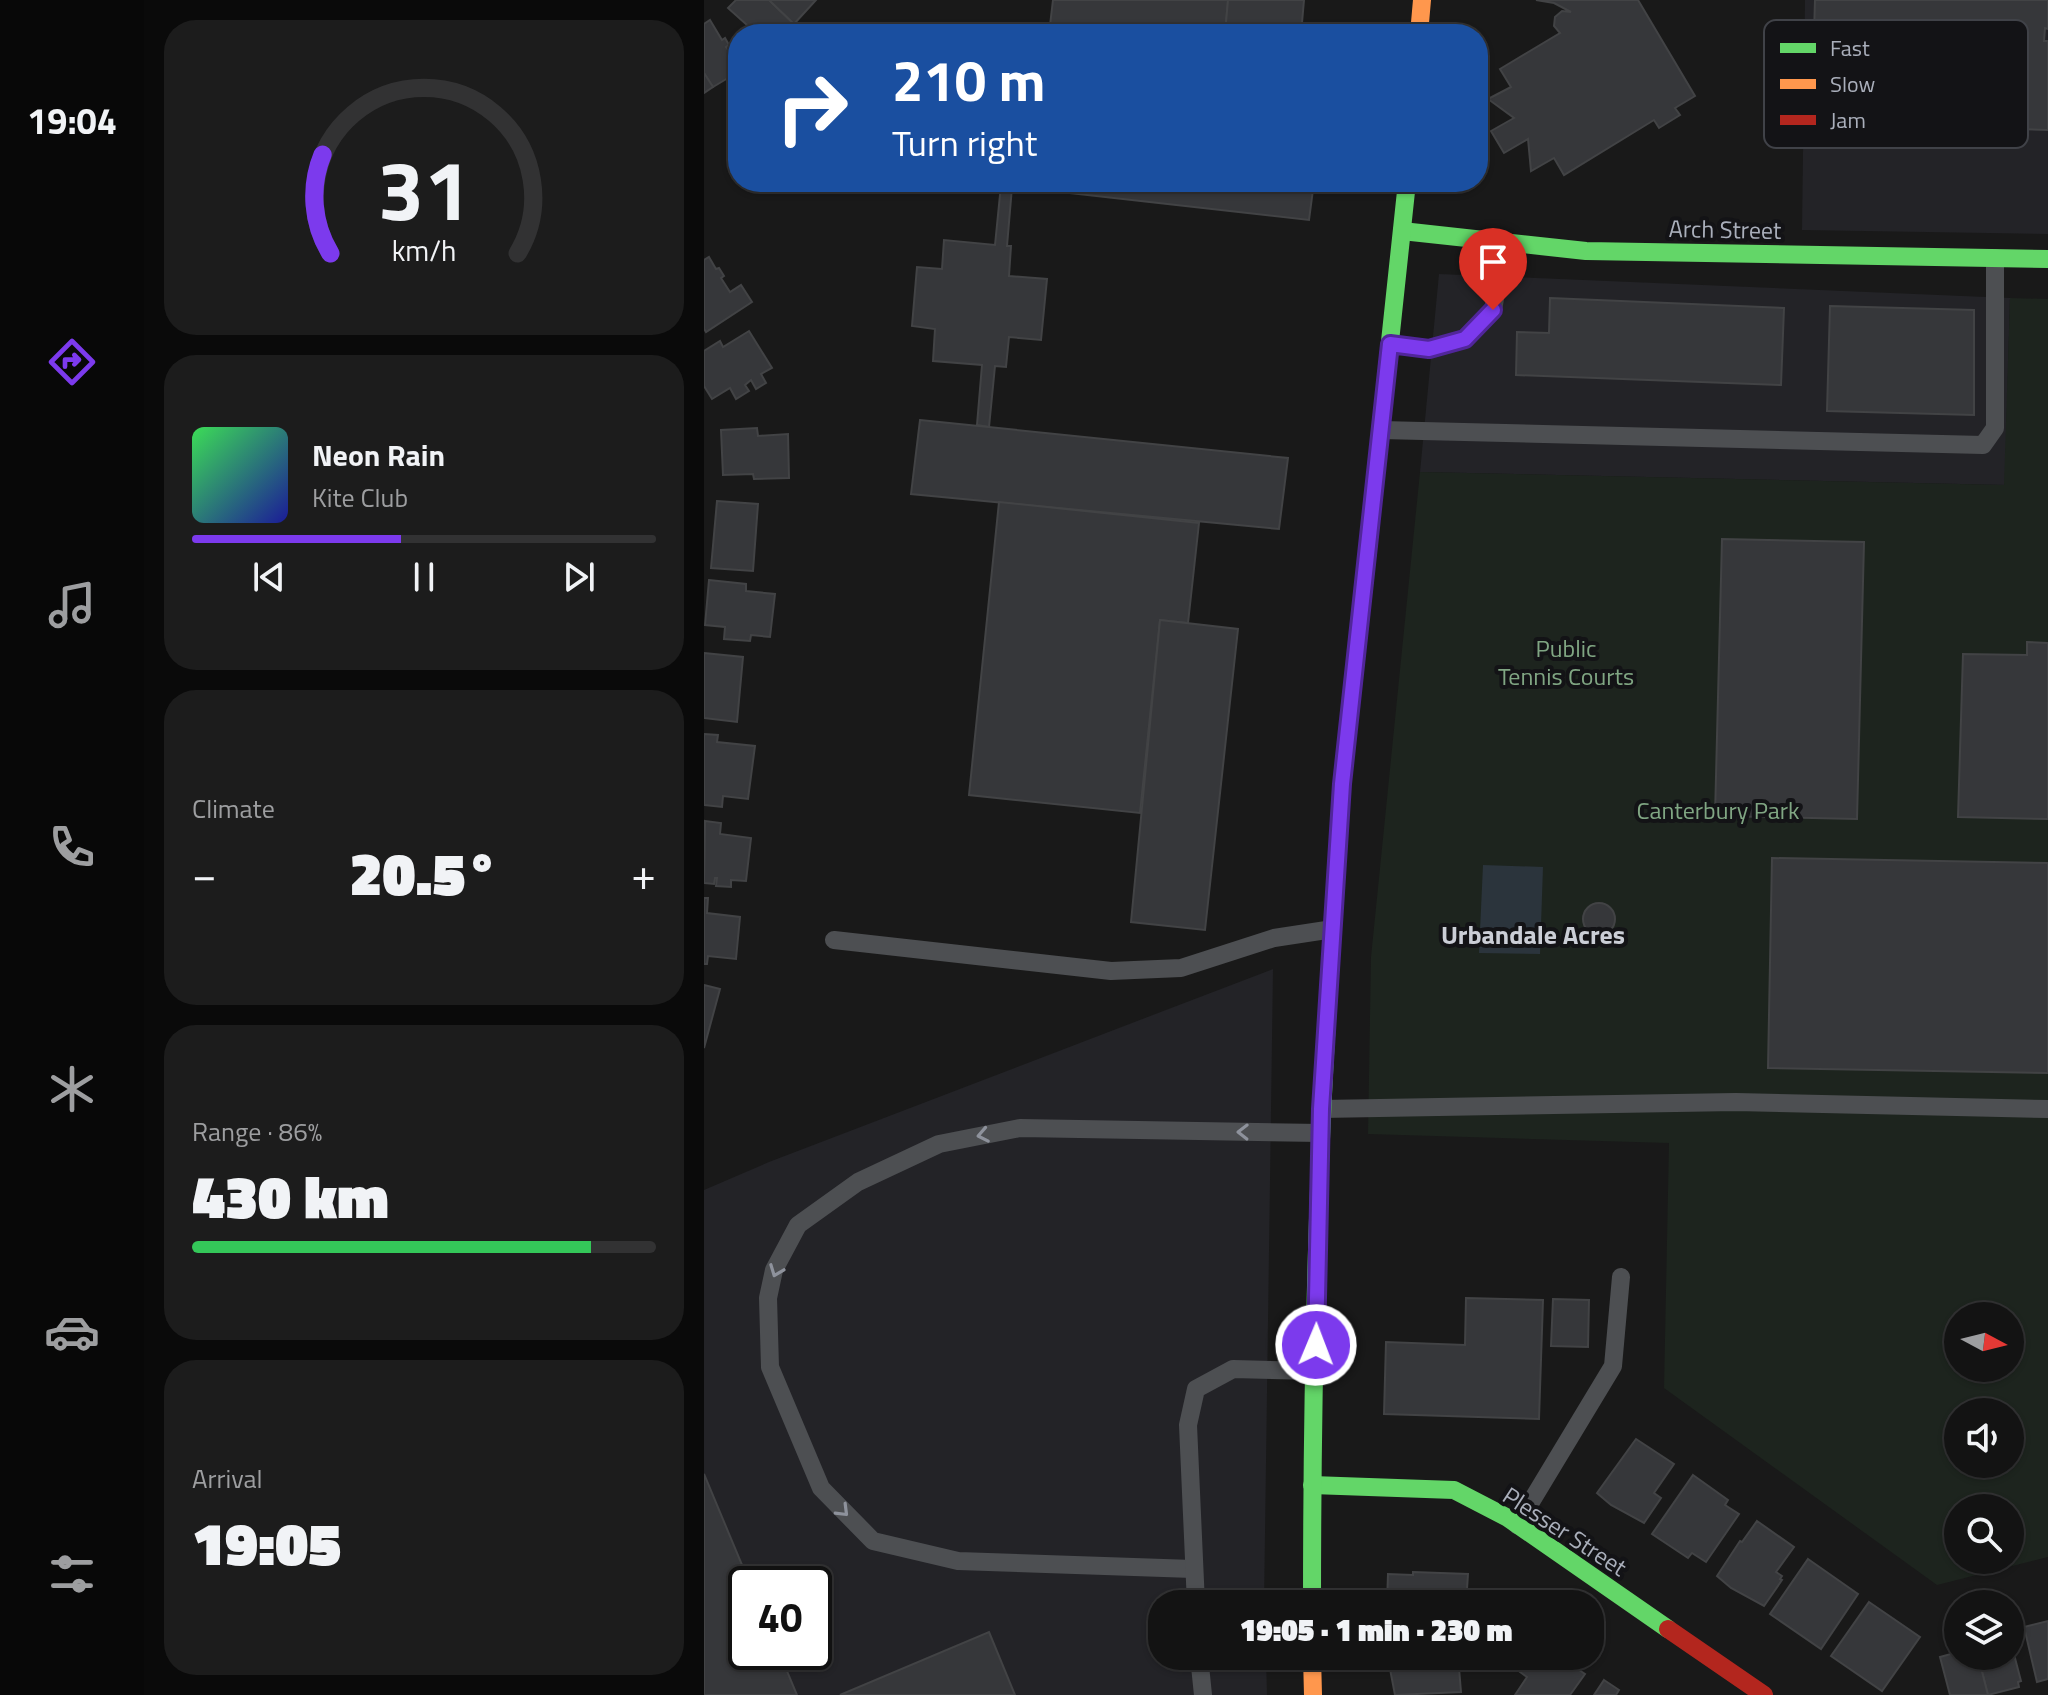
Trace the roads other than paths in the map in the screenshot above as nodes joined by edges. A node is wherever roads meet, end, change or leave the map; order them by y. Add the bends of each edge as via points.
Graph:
1 (1422, 0) edge
2 (1420, 24) edge
3 (1406, 192) edge
4 (1402, 231) junction
5 (1506, 242) junction
6 (1995, 258) junction
7 (2048, 259) edge
8 (1390, 344) junction
9 (1381, 430) junction
10 (1333, 929) junction
11 (834, 940) dead end
12 (1321, 1109) junction
13 (2048, 1109) edge
14 (1321, 1133) junction
15 (1621, 1277) dead end
16 (1315, 1371) junction
17 (1312, 1485) junction
18 (1517, 1525) junction
19 (1193, 1569) junction
20 (1195, 1590) edge
21 (1312, 1590) edge
22 (1200, 1670) edge
23 (1312, 1670) edge
24 (1203, 1695) edge
25 (1313, 1695) edge
26 (1764, 1695) edge

1 - 2 street
3 - 4 street
4 - 5 street, Arch Street
4 - 8 street
5 - 6 street, Arch Street via 1586,251
5 - 8 lane via 1493,310 1465,339 1429,349
6 - 7 street, Arch Street
6 - 9 lane via 1995,428 1983,445
8 - 9 street
9 - 10 street via 1342,784
10 - 11 lane via 1274,938 1181,968 1111,971
10 - 12 street
12 - 13 lane via 1736,1102
12 - 14 street
14 - 16 street
14 -> 19 lane via 1020,1128 939,1144 858,1182 798,1225 774,1270 768,1298 770,1367 821,1488 873,1541 958,1561
15 - 18 lane via 1613,1366
16 - 17 street
16 - 19 lane via 1233,1369 1196,1389 1188,1425
17 - 18 street, Plesser Street via 1454,1490
17 - 21 street
18 - 26 street, Plesser Street
19 - 20 lane
22 - 24 lane
23 - 25 street

